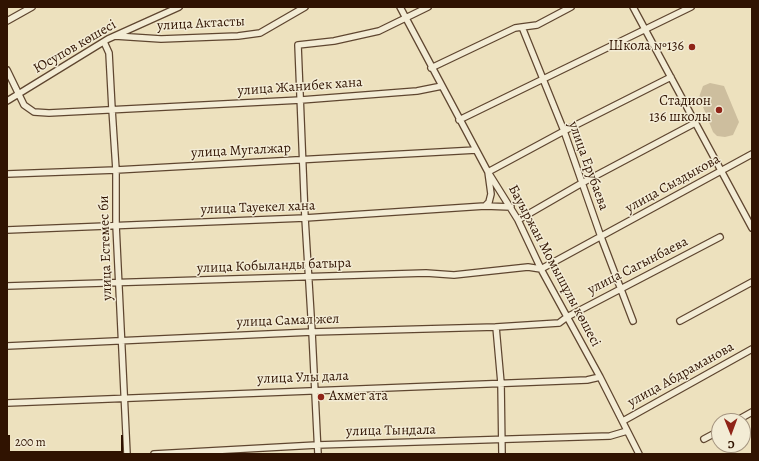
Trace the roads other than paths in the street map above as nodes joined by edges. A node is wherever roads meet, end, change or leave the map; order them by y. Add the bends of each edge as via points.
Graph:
1 (32, 7) edge
2 (178, 7) edge
3 (305, 7) edge
4 (400, 7) edge
5 (428, 7) edge
6 (571, 7) edge
7 (633, 7) edge
8 (691, 7) edge
9 (406, 19) junction
10 (7, 21) edge
11 (522, 27) junction
12 (645, 29) junction
13 (115, 36) junction
14 (104, 42) junction
15 (431, 68) junction
16 (7, 70) edge
17 (671, 77) junction
18 (542, 80) junction
19 (442, 86) junction
20 (20, 94) junction
21 (300, 100) junction
22 (7, 101) edge
23 (112, 109) junction
24 (459, 120) junction
25 (695, 123) junction
26 (564, 131) junction
27 (476, 150) junction
28 (752, 154) edge
29 (302, 159) junction
30 (116, 170) junction
31 (721, 171) junction
32 (488, 172) junction
33 (7, 174) edge
34 (582, 183) junction
35 (485, 206) junction
36 (510, 207) junction
37 (305, 218) junction
38 (750, 218) edge
39 (518, 220) junction
40 (116, 225) junction
41 (752, 228) edge
42 (7, 230) edge
43 (720, 237) dead end
44 (601, 238) junction
45 (542, 269) junction
46 (309, 277) junction
47 (119, 282) junction
48 (752, 282) edge
49 (7, 286) edge
50 (621, 288) junction
51 (567, 317) junction
52 (633, 321) dead end
53 (680, 321) dead end
54 (496, 328) junction
55 (312, 332) junction
56 (122, 341) junction
57 (7, 346) edge
58 (752, 349) edge
59 (600, 378) junction
60 (501, 383) junction
61 (314, 390) junction
62 (125, 398) junction
63 (7, 403) edge
64 (622, 421) junction
65 (628, 431) junction
66 (711, 435) edge
67 (704, 439) dead end
68 (502, 441) junction
69 (317, 445) junction
70 (127, 454) edge
71 (154, 454) edge
72 (318, 454) edge
73 (502, 454) edge
74 (639, 454) edge

1 - 10 street
2 - 13 street, Юсупов көшесі
3 - 13 street, улица Актасты via 260,33 161,39
4 - 9 street, Бауыржан Момышұлы көшесі
5 - 9 street
6 - 11 street via 537,25
7 - 12 street
8 - 12 street
9 - 15 street, Бауыржан Момышұлы көшесі
9 - 21 street via 379,31 334,41 298,45
11 - 15 street
11 - 18 street, улица Ерубаева
12 - 17 street
12 - 18 street
13 - 14 street, Юсупов көшесі
14 - 20 street, Юсупов көшесі
14 - 23 street, улица Естемес би via 109,53
15 - 19 street, Бауыржан Момышұлы көшесі
16 - 20 street
17 - 25 street
17 - 26 street
18 - 24 street
18 - 26 street, улица Ерубаева
19 - 21 street, улица Жанибек хана via 417,91
19 - 24 street, Бауыржан Момышұлы көшесі
20 - 22 street, Юсупов көшесі
20 - 23 street, улица Жанибек хана via 24,104 34,112
21 - 23 street, улица Жанибек хана
21 - 29 street
23 - 30 street, улица Естемес би
24 - 27 street, Бауыржан Момышұлы көшесі
25 - 31 street
25 - 34 street
26 - 32 street
26 - 34 street, улица Ерубаева
27 - 29 street, улица Мугалжар
27 - 32 street, Бауыржан Момышұлы көшесі
28 - 31 street, улица Сыздыкова
29 - 30 street, улица Мугалжар
29 - 37 street
30 - 33 street, улица Мугалжар
30 - 40 street, улица Естемес би
31 - 38 street
31 - 44 street, улица Сыздыкова
32 - 35 street via 491,194
32 - 36 street, Бауыржан Момышұлы көшесі
34 - 39 street
34 - 44 street, улица Ерубаева
35 - 36 street, улица Тауекел хана
35 - 37 street, улица Тауекел хана
36 - 39 street, Бауыржан Момышұлы көшесі
37 - 40 street, улица Тауекел хана
37 - 46 street
38 - 41 street
39 - 45 street, Бауыржан Момышұлы көшесі
40 - 42 street, улица Тауекел хана
40 - 47 street, улица Естемес би
43 - 50 street, улица Сагынбаева
44 - 45 street, улица Сыздыкова
44 - 50 street, улица Ерубаева
45 - 46 street, улица Кобыланды батыра via 528,267 454,275 426,273
45 - 51 street, Бауыржан Момышұлы көшесі
46 - 47 street, улица Кобыланды батыра
46 - 55 street
47 - 49 street, улица Кобыланды батыра
47 - 56 street, улица Естемес би
48 - 53 street
50 - 51 street, улица Сагынбаева
50 - 52 street, улица Ерубаева
51 - 54 street, улица Самал жел via 559,323
51 - 59 street, Бауыржан Момышұлы көшесі
54 - 55 street, улица Самал жел
54 - 60 street
55 - 56 street, улица Самал жел
55 - 61 street
56 - 57 street, улица Самал жел
56 - 62 street, улица Естемес би
58 - 64 street, улица Абдраманова
59 - 60 street, улица Улы дала
59 - 64 street, Бауыржан Момышұлы көшесі
60 - 61 street, улица Улы дала
60 - 68 street
61 - 62 street, улица Улы дала
61 - 69 street
62 - 63 street, улица Улы дала
62 - 70 street, улица Естемес би
64 - 65 street, Бауыржан Момышұлы көшесі
65 - 68 street, улица Тындала via 610,436
65 - 74 street, Бауыржан Момышұлы көшесі
66 - 67 street
68 - 69 street, улица Тындала
68 - 73 street
69 - 71 street, улица Тындала
69 - 72 street

